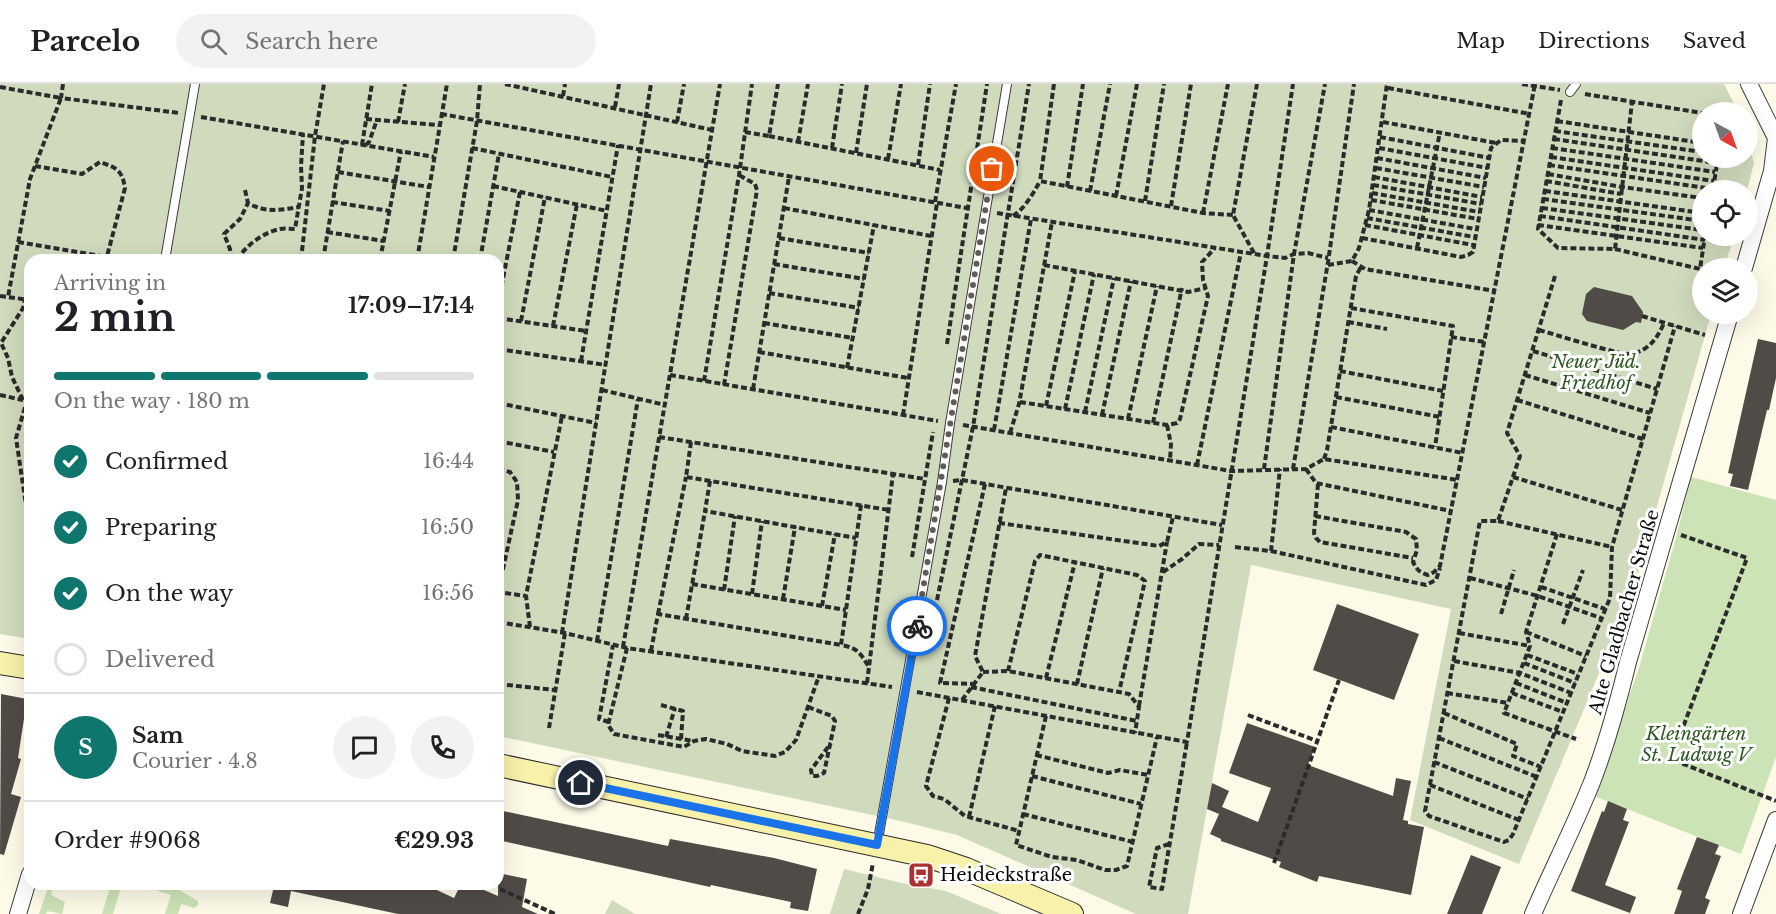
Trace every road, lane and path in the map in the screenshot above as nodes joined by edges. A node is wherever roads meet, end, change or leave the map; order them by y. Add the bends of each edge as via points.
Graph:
1 (63, 84) edge
2 (195, 84) edge
3 (324, 84) edge
4 (372, 84) edge
5 (405, 84) edge
6 (447, 84) edge
7 (480, 84) edge
8 (507, 84) edge
9 (533, 84) edge
10 (565, 84) edge
11 (619, 84) edge
12 (651, 84) edge
13 (684, 84) edge
14 (720, 84) edge
15 (752, 84) edge
16 (778, 84) edge
17 (808, 84) edge
18 (843, 84) edge
19 (867, 84) edge
20 (901, 84) edge
21 (930, 84) edge
22 (956, 84) edge
23 (987, 84) edge
24 (1007, 84) edge
25 (1029, 84) edge
26 (1054, 84) edge
27 (1083, 84) edge
28 (1110, 84) edge
29 (1137, 84) edge
30 (1164, 84) edge
31 (1186, 84) edge
32 (1191, 84) edge
33 (1228, 84) edge
34 (1257, 84) edge
35 (1293, 84) edge
36 (1325, 84) edge
37 (1354, 84) edge
38 (1522, 84) edge
39 (1576, 84) edge
40 (1749, 84) edge
41 (1535, 85) edge
42 (1388, 86) edge
43 (0, 87) edge
44 (532, 90) junction
45 (1570, 92) joint
46 (563, 96) junction
47 (61, 98) junction
48 (1632, 102) junction
49 (615, 107) junction
50 (1692, 111) edge
51 (441, 114) junction
52 (646, 114) junction
53 (1530, 114) junction
54 (190, 115) junction
55 (366, 118) junction
56 (377, 120) junction
57 (477, 121) junction
58 (1557, 121) junction
59 (398, 122) junction
60 (678, 122) junction
61 (1383, 122) junction
62 (439, 126) junction
63 (712, 130) junction
64 (1555, 131) junction
65 (745, 132) junction
66 (1440, 132) junction
67 (1628, 133) junction
68 (303, 134) junction
69 (315, 136) junction
70 (769, 136) junction
71 (1380, 137) junction
72 (1554, 139) junction
73 (343, 141) junction
74 (1525, 141) junction
75 (798, 142) junction
76 (1627, 142) junction
77 (1692, 142) edge
78 (1497, 143) junction
79 (364, 145) junction
80 (618, 145) junction
81 (472, 148) junction
82 (1379, 148) junction
83 (1437, 148) junction
84 (1552, 148) junction
85 (639, 149) junction
86 (832, 149) junction
87 (402, 151) junction
88 (1626, 151) junction
89 (1692, 151) edge
90 (856, 153) junction
91 (499, 154) junction
92 (434, 157) junction
93 (1551, 157) junction
94 (1377, 158) junction
95 (1435, 158) junction
96 (1490, 158) junction
97 (888, 159) junction
98 (1625, 160) junction
99 (1692, 160) edge
100 (706, 162) junction
101 (918, 165) junction
102 (1549, 165) junction
103 (35, 166) junction
104 (740, 168) junction
105 (1376, 168) junction
106 (1433, 168) junction
107 (1488, 168) junction
108 (1716, 168) edge
109 (1624, 169) junction
110 (940, 170) junction
111 (338, 172) junction
112 (1715, 172) junction
113 (1548, 174) junction
114 (739, 175) junction
115 (612, 177) junction
116 (789, 177) junction
117 (1374, 177) junction
118 (1431, 177) junction
119 (1623, 177) junction
120 (1486, 178) junction
121 (1706, 180) edge
122 (1714, 180) edge
123 (396, 181) junction
124 (1040, 181) junction
125 (1546, 182) junction
126 (1373, 185) junction
127 (493, 186) junction
128 (1429, 186) junction
129 (429, 187) junction
130 (1067, 187) junction
131 (1484, 187) junction
132 (1622, 187) junction
133 (1692, 187) edge
134 (245, 190) dead end
135 (1090, 191) junction
136 (1545, 191) junction
137 (520, 192) junction
138 (1372, 193) junction
139 (1428, 194) junction
140 (1621, 194) junction
141 (1116, 196) junction
142 (545, 197) junction
143 (1482, 197) junction
144 (1692, 197) edge
145 (1371, 200) junction
146 (1543, 200) junction
147 (1145, 201) junction
148 (332, 202) junction
149 (936, 202) junction
150 (1620, 202) junction
151 (248, 203) junction
152 (1426, 203) junction
153 (577, 204) junction
154 (1481, 204) junction
155 (1171, 206) junction
156 (299, 207) junction
157 (784, 208) junction
158 (969, 208) junction
159 (1542, 208) junction
160 (1425, 209) junction
161 (1369, 210) junction
162 (1619, 210) junction
163 (390, 211) junction
164 (607, 211) junction
165 (985, 211) junction
166 (1479, 212) junction
167 (1692, 212) edge
168 (1203, 213) junction
169 (1010, 215) junction
170 (1233, 215) junction
171 (1540, 216) junction
172 (1367, 218) junction
173 (1031, 219) junction
174 (1423, 219) junction
175 (1478, 219) junction
176 (1618, 219) junction
177 (1692, 220) edge
178 (1052, 222) junction
179 (874, 225) junction
180 (1365, 225) junction
181 (1538, 225) junction
182 (1421, 227) junction
183 (1617, 228) junction
184 (1476, 229) junction
185 (1692, 229) edge
186 (327, 232) junction
187 (1419, 235) junction
188 (931, 236) junction
189 (1616, 236) junction
190 (1474, 237) junction
191 (1692, 237) edge
192 (779, 238) junction
193 (1362, 238) junction
194 (384, 241) junction
195 (18, 242) junction
196 (1473, 245) junction
197 (1215, 248) junction
198 (1417, 248) junction
199 (1703, 248) joint
200 (1615, 249) junction
201 (1241, 252) junction
202 (869, 253) junction
203 (85, 254) edge
204 (108, 254) edge
205 (166, 254) edge
206 (230, 254) edge
207 (241, 254) edge
208 (302, 254) edge
209 (323, 254) edge
210 (381, 254) edge
211 (418, 254) edge
212 (454, 254) edge
213 (481, 254) edge
214 (1255, 254) junction
215 (1294, 254) junction
216 (1267, 256) junction
217 (1328, 258) junction
218 (1747, 258) edge
219 (1352, 261) junction
220 (774, 264) junction
221 (1044, 265) junction
222 (1327, 265) junction
223 (1361, 267) junction
224 (1075, 271) junction
225 (504, 273) edge
226 (1094, 274) junction
227 (1555, 276) dead end
228 (1114, 278) junction
229 (864, 279) junction
230 (1131, 281) junction
231 (1157, 286) junction
232 (1206, 288) junction
233 (1181, 289) junction
234 (1495, 291) junction
235 (769, 293) junction
236 (0, 296) edge
237 (8, 297) junction
238 (24, 299) edge
239 (24, 305) edge
240 (859, 308) junction
241 (1351, 308) junction
242 (1642, 316) dead end
243 (504, 319) edge
244 (521, 321) junction
245 (1348, 322) junction
246 (764, 323) junction
247 (1664, 323) junction
248 (1727, 324) edge
249 (553, 326) junction
250 (1675, 326) junction
251 (1387, 329) dead end
252 (1539, 330) junction
253 (586, 331) junction
254 (1705, 335) dead end
255 (1451, 337) junction
256 (853, 338) junction
257 (1485, 342) junction
258 (504, 350) edge
259 (946, 350) dead end
260 (1533, 351) junction
261 (759, 352) junction
262 (581, 362) junction
263 (606, 365) junction
264 (847, 368) junction
265 (1340, 371) junction
266 (669, 375) junction
267 (1525, 375) junction
268 (908, 378) junction
269 (704, 381) junction
270 (724, 385) junction
271 (753, 389) junction
272 (1657, 389) junction
273 (602, 390) junction
274 (1443, 391) junction
275 (0, 395) edge
276 (1336, 397) junction
277 (24, 399) edge
278 (638, 399) junction
279 (1517, 400) junction
280 (24, 401) edge
281 (1020, 402) junction
282 (504, 404) edge
283 (24, 405) edge
284 (664, 405) junction
285 (1046, 406) junction
286 (1065, 409) junction
287 (1085, 412) junction
288 (1650, 413) junction
289 (903, 415) junction
290 (1102, 415) junction
291 (562, 416) junction
292 (1440, 417) junction
293 (1128, 419) junction
294 (596, 423) junction
295 (950, 423) junction
296 (1153, 423) junction
297 (1167, 426) junction
298 (973, 427) junction
299 (1331, 427) junction
300 (994, 430) junction
301 (933, 432) dead end
302 (1010, 433) junction
303 (659, 437) junction
304 (1643, 439) junction
305 (504, 442) edge
306 (691, 442) junction
307 (1436, 447) junction
308 (554, 452) junction
309 (1463, 453) junction
310 (1324, 459) junction
311 (1170, 460) junction
312 (1197, 465) junction
313 (1264, 469) junction
314 (1280, 469) junction
315 (1293, 469) junction
316 (1306, 469) junction
317 (504, 470) edge
318 (1231, 471) junction
319 (893, 474) junction
320 (686, 477) junction
321 (1513, 477) junction
322 (924, 479) junction
323 (962, 480) junction
324 (1458, 480) junction
325 (710, 481) junction
326 (942, 482) junction
327 (985, 484) junction
328 (1318, 484) junction
329 (1006, 488) junction
330 (24, 492) edge
331 (861, 506) junction
332 (889, 510) junction
333 (1622, 510) junction
334 (705, 511) junction
335 (1451, 511) junction
336 (735, 516) junction
337 (1315, 516) junction
338 (1173, 517) junction
339 (762, 521) junction
340 (1498, 521) junction
341 (999, 523) junction
342 (1222, 525) junction
343 (795, 527) junction
344 (1667, 530) junction
345 (835, 534) junction
346 (1557, 534) junction
347 (856, 538) junction
348 (1168, 538) junction
349 (1219, 546) junction
350 (1235, 547) dead end
351 (1612, 547) junction
352 (1271, 551) junction
353 (1413, 558) junction
354 (1075, 562) junction
355 (504, 565) edge
356 (1440, 566) junction
357 (1103, 568) junction
358 (1514, 570) dead end
359 (1583, 570) dead end
360 (1162, 572) junction
361 (1470, 578) junction
362 (692, 584) junction
363 (1540, 587) junction
364 (1509, 588) junction
365 (724, 590) junction
366 (504, 593) edge
367 (752, 594) junction
368 (526, 596) junction
369 (1538, 596) junction
370 (1573, 598) junction
371 (783, 599) junction
372 (936, 603) dead end
373 (822, 606) junction
374 (1569, 607) junction
375 (1605, 609) junction
376 (846, 610) junction
377 (658, 614) junction
378 (1501, 614) dead end
379 (1601, 618) junction
380 (686, 619) junction
381 (504, 623) edge
382 (1563, 624) dead end
383 (530, 627) junction
384 (1526, 632) junction
385 (564, 633) junction
386 (1459, 633) junction
387 (597, 641) junction
388 (613, 645) junction
389 (841, 645) junction
390 (1530, 646) junction
391 (625, 647) junction
392 (651, 651) junction
393 (1527, 655) junction
394 (1586, 656) junction
395 (1454, 661) junction
396 (0, 663) edge
397 (1524, 663) junction
398 (24, 667) edge
399 (869, 667) junction
400 (1008, 671) junction
401 (983, 672) junction
402 (1520, 673) junction
403 (1578, 674) junction
404 (819, 676) junction
405 (1046, 678) junction
406 (1339, 680) dead end
407 (867, 683) junction
408 (1516, 683) junction
409 (1575, 683) junction
410 (504, 684) edge
411 (1077, 684) junction
412 (974, 685) junction
413 (555, 690) junction
414 (906, 690) junction
415 (1119, 692) junction
416 (1447, 693) junction
417 (1512, 693) junction
418 (1571, 693) junction
419 (949, 698) junction
420 (961, 700) junction
421 (1508, 703) junction
422 (1567, 703) junction
423 (661, 705) dead end
424 (995, 706) junction
425 (808, 707) junction
426 (1139, 707) junction
427 (675, 708) junction
428 (1563, 712) junction
429 (1444, 713) junction
430 (1046, 716) junction
431 (1248, 716) dead end
432 (1137, 721) junction
433 (609, 722) junction
434 (549, 728) dead end
435 (1556, 731) junction
436 (1135, 733) junction
437 (658, 735) dead end
438 (666, 736) junction
439 (1157, 737) junction
440 (1439, 738) junction
441 (681, 739) junction
442 (1576, 739) dead end
443 (694, 741) junction
444 (1317, 741) junction
445 (1187, 742) junction
446 (831, 743) junction
447 (1036, 755) junction
448 (1434, 762) junction
449 (504, 766) edge
450 (1541, 767) junction
451 (1148, 775) junction
452 (1032, 776) junction
453 (1537, 777) junction
454 (1430, 785) junction
455 (1528, 799) junction
456 (1776, 801) edge
457 (1141, 804) junction
458 (1023, 814) junction
459 (969, 818) junction
460 (1519, 820) junction
461 (1776, 820) edge
462 (1019, 831) junction
463 (1133, 842) junction
464 (1169, 844) junction
465 (877, 845) junction
466 (1274, 863) dead end
467 (25, 890) edge
468 (502, 890) edge
469 (18, 914) edge
470 (555, 914) edge
471 (858, 914) edge
472 (1072, 914) edge
473 (1533, 914) edge
474 (1741, 914) edge

1 - 47 path
2 - 54 lane
3 - 69 path
4 - 55 path
5 - 59 path
6 - 51 path
7 - 57 path
8 - 44 path
9 - 44 path
10 - 46 path
11 - 49 path
12 - 52 path
13 - 60 path
14 - 63 path
15 - 65 path
16 - 70 path
17 - 75 path
18 - 86 path
19 - 90 path
20 - 97 path
21 - 101 path
22 - 110 path
23 - 158 path
24 - 165 lane
25 - 169 path
26 - 124 path
27 - 130 path
28 - 135 path
29 - 141 path
30 - 147 path
31 - 32 path
32 - 155 path
33 - 168 path
34 - 170 path
35 - 216 path
36 - 215 path
37 - 217 path
38 - 41 path
39 - 45 lane
40 - 218 street via 1776,138 1772,171
41 - 53 path
41 - 58 path via 1562,91
42 - 53 path
42 - 61 path
43 - 47 path
44 - 46 path
45 - 48 path
46 - 49 path
47 - 54 path
47 - 103 path
48 - 50 path
48 - 67 path
49 - 52 path
51 - 57 path
51 - 62 path
52 - 60 path
52 - 85 path
53 - 74 path
54 - 68 path
54 - 205 lane
55 - 56 path
55 - 79 path
56 - 59 path
56 - 79 path via 369,142
57 - 80 path
57 - 81 path
58 - 64 path
58 - 67 path
59 - 62 path
60 - 63 path
61 - 66 path
61 - 71 path
62 - 92 path
63 - 100 path
64 - 72 path
64 - 76 path
65 - 70 path
65 - 104 path
66 - 78 path
66 - 83 path
67 - 76 path
67 - 77 path
68 - 69 path
68 - 156 path
69 - 73 path
69 - 208 path
70 - 75 path
71 - 82 path
71 - 83 path
72 - 84 path
72 - 88 path
73 - 79 path
73 - 111 path
74 - 78 path
74 - 234 path
75 - 86 path
76 - 88 path
76 - 89 path
78 - 96 path via 1491,148
79 - 87 path
80 - 85 path
80 - 115 path
81 - 91 path
81 - 212 path
82 - 94 path
82 - 95 path
83 - 95 path
83 - 96 path
84 - 93 path
84 - 98 path
85 - 100 path
85 - 263 path
86 - 90 path
87 - 92 path
87 - 123 path
88 - 98 path
88 - 99 path
90 - 97 path
91 - 115 path
91 - 127 path
92 - 129 path
93 - 102 path
93 - 109 path
94 - 105 path
94 - 106 path
95 - 106 path
95 - 107 path
96 - 107 path
97 - 101 path
98 - 109 path
98 - 112 path
100 - 104 path
100 - 266 path
101 - 110 path
102 - 113 path
102 - 119 path
103 - 195 path
103 - 204 path via 82,174 100,162 116,168 123,176 125,188
104 - 114 path
104 - 116 path
105 - 117 path
105 - 118 path
106 - 118 path
106 - 120 path
107 - 120 path
108 - 112 path
109 - 119 path
109 - 121 path
110 - 149 path
111 - 123 path
111 - 148 path
112 - 122 path
113 - 125 path
113 - 132 path
114 - 269 path
114 - 270 path via 755,184 757,190
115 - 164 path
116 - 149 path
116 - 157 path
117 - 126 path
117 - 128 path
118 - 128 path
118 - 131 path
119 - 132 path
119 - 133 path
120 - 131 path
123 - 129 path
123 - 163 path
124 - 130 path
124 - 169 path via 1024,205
125 - 136 path
125 - 140 path
126 - 138 path
126 - 139 path
127 - 137 path
127 - 213 path
128 - 139 path
128 - 143 path
129 - 211 path
130 - 135 path
131 - 143 path
132 - 140 path
132 - 144 path
134 - 151 path
135 - 141 path
136 - 146 path
136 - 150 path
137 - 142 path
137 - 225 path
138 - 145 path
138 - 152 path
139 - 152 path
139 - 154 path
140 - 150 path
141 - 147 path
142 - 153 path
142 - 244 path
143 - 154 path
145 - 160 path
145 - 161 path
146 - 159 path
146 - 162 path
147 - 155 path
148 - 163 path
148 - 186 path
149 - 158 path
149 - 188 path
150 - 162 path
150 - 167 path
151 - 156 path via 258,209
151 - 206 path via 240,219 224,234
152 - 160 path
152 - 166 path
153 - 164 path
153 - 249 path
154 - 166 path
155 - 168 path
156 - 207 path via 295,229 280,229 260,237
157 - 179 path
157 - 192 path
158 - 165 path
158 - 259 path
159 - 171 path
159 - 176 path
160 - 174 path
160 - 175 path
161 - 172 path
161 - 174 path
162 - 176 path
162 - 177 path
163 - 194 path
164 - 253 path
165 - 169 path
165 - 295 lane
166 - 175 path
168 - 170 path
169 - 173 path
169 - 298 path
170 - 214 path
171 - 181 path
171 - 183 path
172 - 180 path
172 - 182 path
173 - 178 path
173 - 300 path
174 - 182 path
174 - 184 path
175 - 184 path
176 - 183 path
176 - 185 path
178 - 197 path
178 - 221 path
179 - 188 path
179 - 202 path
180 - 187 path
180 - 193 path
181 - 189 path
181 - 200 path via 1558,248
182 - 187 path
182 - 190 path
183 - 189 path
183 - 191 path
184 - 190 path
186 - 194 path
186 - 209 path
187 - 196 path
187 - 198 path
188 - 268 path
189 - 199 path
189 - 200 path
190 - 196 path
192 - 202 path
192 - 220 path
193 - 198 path
193 - 219 path
194 - 210 path
195 - 203 path
195 - 237 path
196 - 198 path via 1473,252 1461,257
197 - 201 path
197 - 232 path via 1202,262
199 - 200 path via 1700,269
201 - 214 path
201 - 312 path
202 - 229 path
214 - 216 path
215 - 216 path via 1285,258
215 - 217 path
215 - 313 path
216 - 318 path
217 - 222 path
219 - 222 path
219 - 223 path
220 - 229 path
220 - 235 path
221 - 224 path
221 - 281 path
222 - 315 path
223 - 234 path
223 - 241 path
224 - 226 path
224 - 285 path
226 - 228 path
226 - 286 path
227 - 252 path
228 - 230 path
228 - 287 path
229 - 240 path
230 - 231 path
230 - 290 path
231 - 233 path
231 - 293 path
232 - 233 path via 1188,292
232 - 297 path via 1208,296 1180,419
233 - 296 path
234 - 257 path
235 - 240 path
235 - 246 path
236 - 237 path
237 - 238 path
239 - 277 path via 1,343
240 - 256 path
241 - 245 path
241 - 255 path via 1453,326
242 - 247 path
243 - 244 path
244 - 249 path
245 - 251 path
245 - 265 path
246 - 256 path
246 - 261 path
247 - 250 path
247 - 252 path via 1658,338 1629,355
248 - 344 street, Alte Gladbacher Straße
249 - 253 path
250 - 254 path
250 - 272 path
252 - 260 path
253 - 262 path
255 - 257 path
255 - 274 path
256 - 264 path
257 - 309 path
258 - 262 path
260 - 267 path
260 - 272 path
261 - 264 path
261 - 271 path
262 - 263 path
263 - 273 path
264 - 268 path
265 - 274 path
265 - 276 path
266 - 269 path
266 - 284 path
267 - 279 path
267 - 288 path
268 - 289 path
269 - 270 path
270 - 271 path
271 - 289 path
272 - 288 path
273 - 278 path
273 - 294 path
274 - 292 path
275 - 280 path
276 - 292 path
276 - 299 path
278 - 284 path
278 - 387 path
279 - 304 path
279 - 321 path via 1507,433 1520,456
281 - 285 path
281 - 302 path
282 - 291 path
283 - 330 path via 16,438
284 - 303 path
285 - 286 path
286 - 287 path
287 - 290 path
288 - 304 path
289 - 295 path
290 - 293 path
291 - 294 path
291 - 308 path
292 - 307 path
293 - 296 path
294 - 385 path
295 - 298 path
295 - 326 lane
296 - 297 path
297 - 311 path
298 - 300 path
298 - 323 path
299 - 307 path
299 - 310 path
300 - 302 path
301 - 322 path
302 - 311 path
303 - 306 path
303 - 391 path
304 - 333 path
305 - 308 path
306 - 319 path
306 - 320 path
307 - 309 path
308 - 368 path
309 - 324 path
310 - 316 path
310 - 324 path
311 - 312 path
312 - 318 path
313 - 314 path
313 - 318 path
314 - 315 path
314 - 352 path
315 - 316 path
316 - 328 path
317 - 355 path via 518,482 518,501
318 - 342 path
319 - 322 path
319 - 332 path
320 - 325 path
320 - 377 path
321 - 333 path
321 - 340 path
322 - 326 path
323 - 326 path
323 - 327 path
323 - 372 path
324 - 335 path
325 - 331 path
325 - 334 path
326 - 414 lane
327 - 329 path
327 - 412 path via 940,683
328 - 335 path
328 - 337 path
329 - 338 path
329 - 341 path
331 - 332 path
331 - 347 path
332 - 399 path
333 - 351 path
334 - 336 path
334 - 362 path
335 - 356 path
336 - 339 path
336 - 365 path
337 - 353 path via 1314,533 1324,544
337 - 353 path via 1406,532 1416,539
338 - 342 path
338 - 348 path
339 - 343 path
339 - 367 path
340 - 346 path
340 - 361 path via 1480,521
341 - 348 path via 1159,546
341 - 401 path via 975,656
342 - 349 path
343 - 345 path
343 - 371 path
344 - 456 path via 1748,558 1671,759
344 - 473 street, Alte Gladbacher Straße via 1593,781
345 - 347 path
345 - 373 path
346 - 351 path
346 - 363 path
347 - 376 path
348 - 360 path
349 - 360 path via 1199,544
349 - 445 path
350 - 352 path
351 - 375 path via 1610,598
352 - 356 path via 1426,585 1436,580
353 - 356 path via 1420,573 1428,575
354 - 357 path
354 - 400 path via 1040,555 1035,561
354 - 405 path
357 - 411 path
357 - 415 path via 1137,574 1145,581
358 - 364 path
359 - 370 path
360 - 426 path
361 - 364 path
361 - 386 path
362 - 365 path
362 - 380 path
363 - 369 path
363 - 370 path
364 - 369 path
364 - 378 path
365 - 367 path
366 - 368 path
367 - 371 path
368 - 383 path
369 - 374 path
369 - 384 path
370 - 374 path
370 - 375 path
371 - 373 path
373 - 376 path
374 - 379 path
374 - 382 path
375 - 379 path
376 - 389 path
377 - 380 path
377 - 392 path
379 - 394 path
380 - 389 path
381 - 383 path
383 - 385 path
384 - 390 path
384 - 394 path
385 - 387 path
385 - 413 path
386 - 390 path
386 - 395 path
387 - 388 path
388 - 391 path
388 - 433 path via 599,719
389 - 399 path via 860,652
390 - 393 path
391 - 392 path
391 - 433 path
392 - 404 path
393 - 397 path
393 - 403 path
394 - 403 path
395 - 402 path
395 - 416 path
396 - 398 street
397 - 402 path
397 - 409 path
399 - 407 path
400 - 401 path
400 - 405 path
401 - 412 path
402 - 408 path
402 - 418 path
403 - 409 path
404 - 407 path
404 - 425 path
405 - 411 path
406 - 444 path
407 - 414 path
408 - 417 path
408 - 422 path
409 - 418 path
410 - 413 path
411 - 415 path
412 - 420 path
412 - 432 path
413 - 434 path
414 - 419 path
414 - 465 lane
415 - 426 path via 1130,694
416 - 421 path
416 - 429 path
417 - 421 path
417 - 428 path
418 - 422 path
419 - 420 path
419 - 459 path via 926,786 933,796 944,799
420 - 424 path
421 - 435 path via 1504,713
422 - 428 path
423 - 427 path
424 - 430 path
424 - 459 path
425 - 443 path via 796,740 775,756 742,751 706,739
425 - 446 path via 832,716 835,721
426 - 432 path
427 - 438 path
427 - 441 path via 683,711
428 - 435 path
429 - 440 path
429 - 450 path via 1517,744 1513,756
430 - 436 path
430 - 447 path
431 - 444 path
432 - 436 path
433 - 443 path via 614,734 684,747
435 - 442 path
435 - 450 path
436 - 439 path
437 - 438 path
438 - 441 path
439 - 445 path
439 - 451 path
440 - 448 path
440 - 453 path
441 - 443 path
444 - 466 path
445 - 464 path
446 - 446 path via 824,773 812,776 811,770
447 - 451 path via 1108,773 1120,770
447 - 452 path
448 - 454 path
448 - 455 path
449 - 465 street
450 - 453 path
451 - 457 path
452 - 457 path
452 - 458 path
453 - 455 path
454 - 460 path
454 - 460 path via 1425,811 1428,816 1504,842 1509,840
455 - 460 path
457 - 463 path
458 - 462 path
458 - 463 path
459 - 462 path
461 - 474 street
462 - 463 path via 1016,845 1105,870 1127,866
464 - 464 path via 1162,889 1149,887 1157,848
465 - 471 path via 868,889
465 - 472 street via 958,866
467 - 469 street
468 - 470 path

